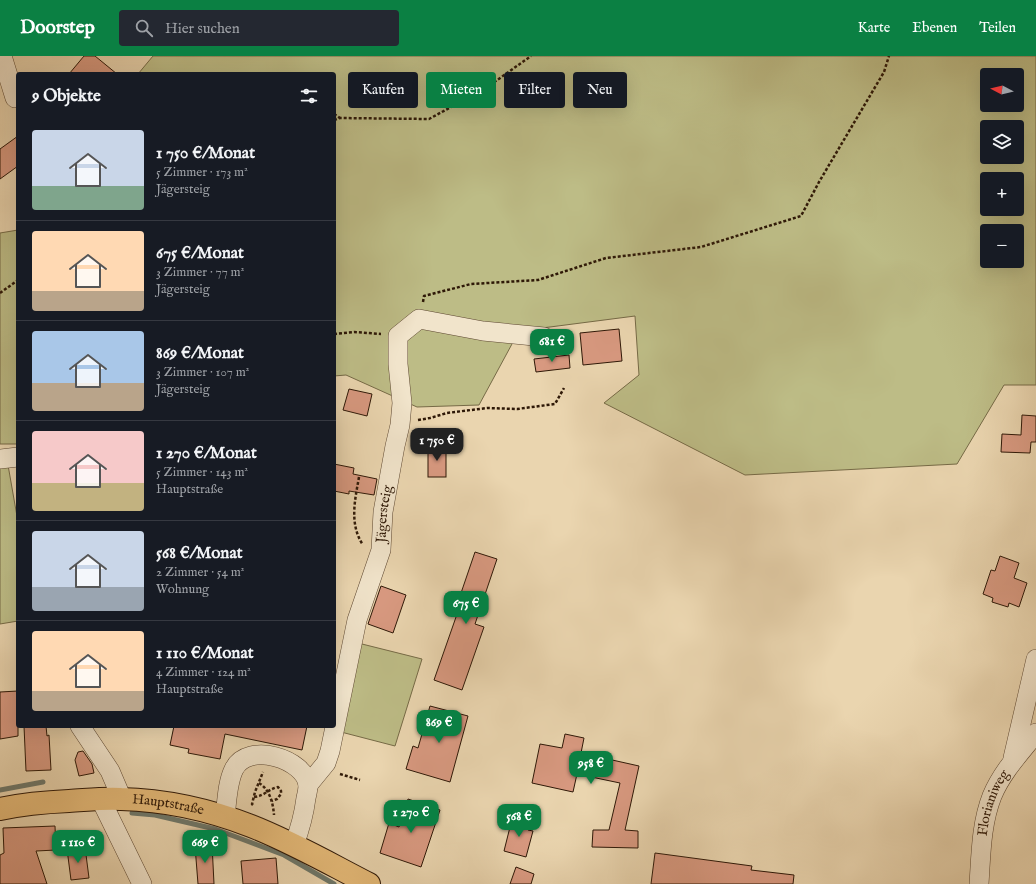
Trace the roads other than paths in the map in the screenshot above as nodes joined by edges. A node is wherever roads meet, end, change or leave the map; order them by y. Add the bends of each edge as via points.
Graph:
1 (2, 56) edge
2 (14, 98) dead end
3 (544, 337) dead end
4 (16, 457) edge
5 (0, 458) edge
6 (1036, 660) edge
7 (336, 723) edge
8 (81, 728) edge
9 (335, 728) edge
10 (1036, 733) edge
11 (1012, 763) junction
12 (308, 785) junction
13 (111, 798) junction
14 (0, 809) edge
15 (225, 817) junction
16 (297, 838) junction
17 (142, 884) edge
18 (368, 884) edge
19 (979, 884) edge

1 - 2 street
3 - 7 street, Jägersteig via 483,331 419,318 398,336 402,403 383,512 381,550 357,620
4 - 5 street
6 - 11 street
8 - 13 street via 110,771
9 - 12 street, Jägersteig via 326,763
10 - 11 street, Florianiweg
11 - 19 street, Florianiweg via 992,796 987,812
12 - 15 street via 299,769 282,759 263,754 249,756 240,760 234,768
12 - 16 street
13 - 14 main road, Hauptstraße via 38,803
13 - 15 main road, Hauptstraße via 192,808
13 - 17 street
15 - 16 main road, Hauptstraße
16 - 18 main road, Hauptstraße

